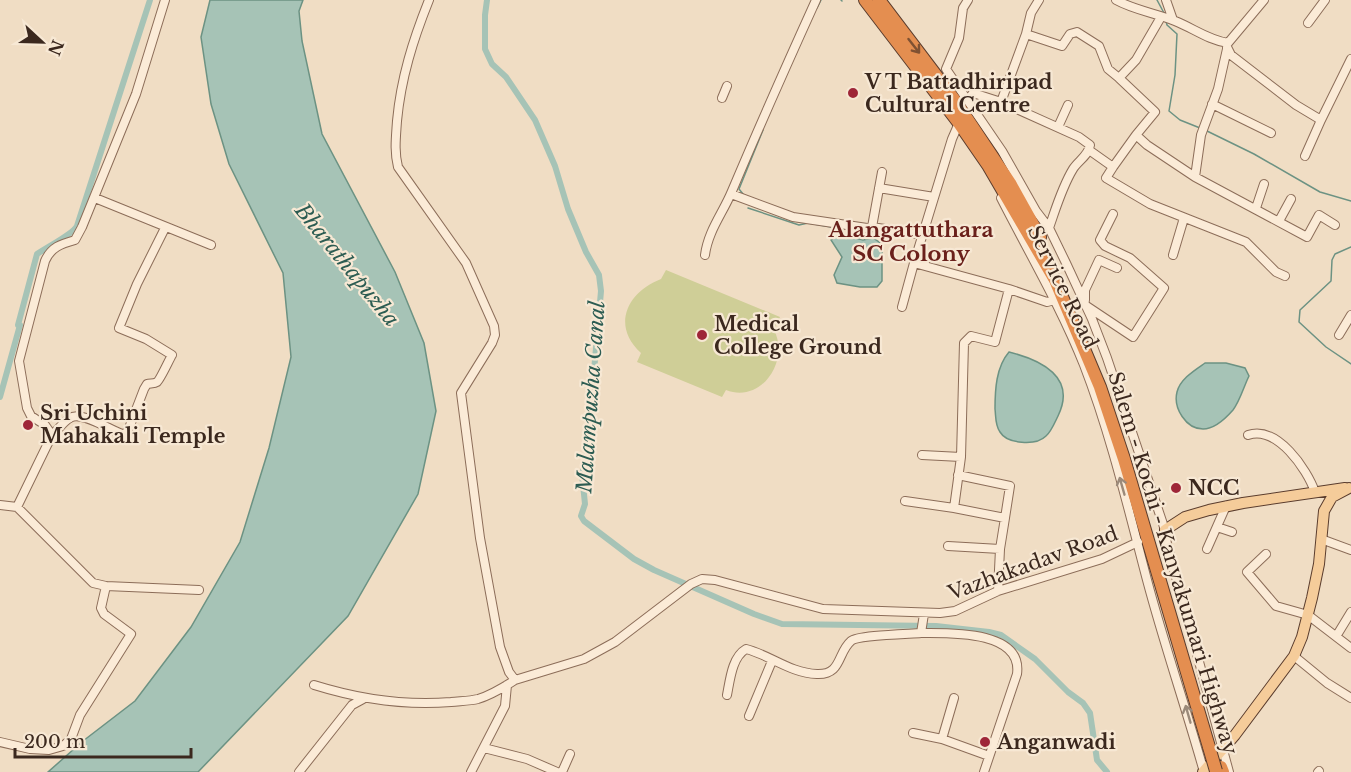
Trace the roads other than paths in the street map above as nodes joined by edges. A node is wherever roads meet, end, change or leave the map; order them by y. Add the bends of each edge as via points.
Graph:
1 (165, 0) edge
2 (429, 0) edge
3 (816, 0) edge
4 (865, 0) edge
5 (879, 0) edge
6 (968, 0) edge
7 (1039, 0) edge
8 (1116, 0) edge
9 (1166, 0) edge
10 (1325, 0) edge
11 (1259, 2) edge
12 (1166, 19) junction
13 (1308, 23) dead end
14 (1026, 34) junction
15 (1227, 46) junction
16 (1351, 59) edge
17 (1119, 78) junction
18 (727, 86) dead end
19 (722, 98) dead end
20 (968, 100) junction
21 (1001, 102) junction
22 (1212, 104) junction
23 (1068, 105) dead end
24 (1322, 120) junction
25 (959, 123) junction
26 (1058, 127) junction
27 (1270, 133) dead end
28 (967, 135) junction
29 (1136, 135) junction
30 (1089, 150) junction
31 (1305, 156) dead end
32 (1010, 164) junction
33 (1113, 167) junction
34 (882, 172) dead end
35 (1195, 177) junction
36 (1009, 182) junction
37 (1264, 184) dead end
38 (879, 188) junction
39 (731, 194) junction
40 (934, 197) junction
41 (95, 198) junction
42 (1291, 199) dead end
43 (1019, 200) junction
44 (1256, 208) junction
45 (1036, 211) junction
46 (1113, 214) dead end
47 (1184, 218) junction
48 (1279, 221) junction
49 (1335, 225) dead end
50 (872, 226) junction
51 (165, 228) junction
52 (1049, 228) junction
53 (922, 234) junction
54 (211, 245) dead end
55 (1105, 246) junction
56 (705, 255) dead end
57 (1173, 255) dead end
58 (1099, 260) junction
59 (914, 263) junction
60 (1117, 268) dead end
61 (1286, 276) dead end
62 (1009, 289) junction
63 (1055, 300) junction
64 (1085, 305) junction
65 (902, 307) dead end
66 (1351, 315) edge
67 (1339, 335) dead end
68 (52, 435) junction
69 (1248, 435) dead end
70 (922, 454) dead end
71 (961, 457) junction
72 (958, 475) junction
73 (1350, 487) edge
74 (1315, 492) junction
75 (905, 501) dead end
76 (0, 506) edge
77 (1226, 506) junction
78 (17, 507) junction
79 (954, 508) junction
80 (1005, 518) junction
81 (1217, 527) junction
82 (1166, 530) junction
83 (1232, 532) dead end
84 (1321, 540) junction
85 (1138, 542) junction
86 (948, 546) dead end
87 (1000, 549) junction
88 (1207, 549) dead end
89 (1351, 550) edge
90 (1266, 554) dead end
91 (106, 586) junction
92 (199, 590) dead end
93 (998, 591) junction
94 (1351, 612) edge
95 (924, 614) junction
96 (1308, 615) junction
97 (921, 633) junction
98 (1337, 635) junction
99 (1351, 648) edge
100 (1294, 656) junction
101 (772, 661) junction
102 (515, 680) junction
103 (314, 685) dead end
104 (507, 685) junction
105 (727, 695) dead end
106 (954, 698) dead end
107 (1351, 698) edge
108 (363, 699) junction
109 (749, 716) dead end
110 (913, 733) dead end
111 (942, 739) junction
112 (0, 742) edge
113 (484, 748) junction
114 (1216, 748) junction
115 (570, 754) dead end
116 (988, 756) junction
117 (1215, 771) edge
118 (299, 772) edge
119 (471, 772) edge
120 (557, 772) edge
121 (562, 772) edge
122 (984, 772) edge

1 - 41 street via 136,94
2 - 102 street via 413,39 400,93 395,153 398,167 466,263 494,326 492,343 462,393 480,538 500,647 508,672
3 - 39 street
4 - 25 highway, Salem - Kochi - Kanyakumari Highway
5 -> 36 highway, Salem - Kochi - Kanyakumari Highway via 954,99
6 - 20 street, Service Road via 946,69
7 - 14 street
8 - 12 street
9 - 12 street
10 - 13 street
11 - 15 street
12 - 15 street
12 - 17 street
14 - 17 street via 1062,46 1070,34 1077,32 1099,46 1108,69
14 - 21 street
15 - 22 street
15 - 24 street via 1231,55 1286,98
16 - 24 street
17 - 29 street via 1155,112
18 - 19 street
20 - 21 street via 973,93
20 - 32 street, Service Road
21 - 26 street
22 - 27 street
22 - 35 street
23 - 26 street
24 - 31 street
25 - 28 highway, Salem - Kochi - Kanyakumari Highway
25 - 40 street
26 - 30 street via 1085,140
28 - 63 street, Service Road via 971,150 998,192
28 - 114 highway, Salem - Kochi - Kanyakumari Highway via 1055,280 1100,387
29 - 33 street
29 - 35 street
30 - 33 street
30 - 52 street via 1063,187
32 - 36 highway
32 - 45 street, Service Road
33 - 47 street via 1106,178
34 - 38 street
35 - 44 street
36 - 43 highway, Salem - Kochi - Kanyakumari Highway
37 - 44 street
38 - 40 street
38 - 50 street
39 - 50 street via 793,217
39 - 56 street via 709,236
40 - 53 street
41 - 51 street
41 - 68 street via 75,240 48,253 20,351 27,408
42 - 48 street
43 - 45 street
43 - 114 highway, Salem - Kochi - Kanyakumari Highway via 1062,275 1114,405
44 - 48 street
45 - 52 street, Service Road
46 - 55 street via 1100,240
47 - 57 street
47 - 61 street via 1246,242 1276,272
48 - 49 street via 1307,237 1319,215
50 - 53 street
51 - 54 street
51 - 68 street via 119,328 172,355 159,381 144,388 125,435 80,415 71,417
52 - 64 street, Service Road
53 - 59 street
55 - 58 street
55 - 64 street via 1130,258 1164,288 1133,337
58 - 60 street
58 - 64 street via 1085,290
59 - 62 street
59 - 65 street
62 - 63 street via 1047,302
62 - 71 street via 995,342 971,336 964,343
85 -> 63 street, Service Road via 1098,404
64 - 82 street, Service Road via 1126,410
66 - 67 street
68 - 78 street
69 - 74 street via 1262,433 1281,443 1310,476
70 - 71 street
71 - 72 street
72 - 79 street
72 - 80 street via 1010,486
73 - 74 main road
73 - 84 main road via 1332,497 1324,510
74 - 77 main road
75 - 79 street
76 - 78 street
77 - 81 street
77 - 82 main road via 1185,517
78 - 91 street via 93,583
79 - 80 street
80 - 87 street
81 - 83 street
81 - 88 street
82 - 114 street, Service Road
84 - 89 street
84 - 96 main road
85 - 93 street, Vazhakadav Road via 1102,559
117 -> 85 street, Service Road via 1147,581
86 - 87 street
87 - 93 street
90 - 96 street via 1246,572 1248,575 1276,606
91 - 92 street
91 - 112 street via 100,608 130,634 80,716 71,739 49,750
93 - 95 street, Vazhakadav Road via 955,611
94 - 98 street
95 - 97 street
95 - 102 street, Vazhakadav Road via 823,609 702,579 615,642 584,659
96 - 98 street
96 - 100 main road
97 - 101 street via 856,638 831,671 820,674
97 - 116 street via 966,634 1001,644 1016,658 1017,674
98 - 99 street
100 - 107 street
100 - 114 main road via 1259,704
101 - 105 street via 754,651 740,652
101 - 109 street
102 - 104 street
103 - 108 street
104 - 108 street via 477,699 436,703
104 - 113 street via 505,706
106 - 111 street
108 - 118 street via 352,705
110 - 111 street
111 - 116 street
113 - 119 street
113 - 120 street
114 - 117 highway, Salem - Kochi - Kanyakumari Highway
114 - 117 main road
115 - 121 street
116 - 122 street

